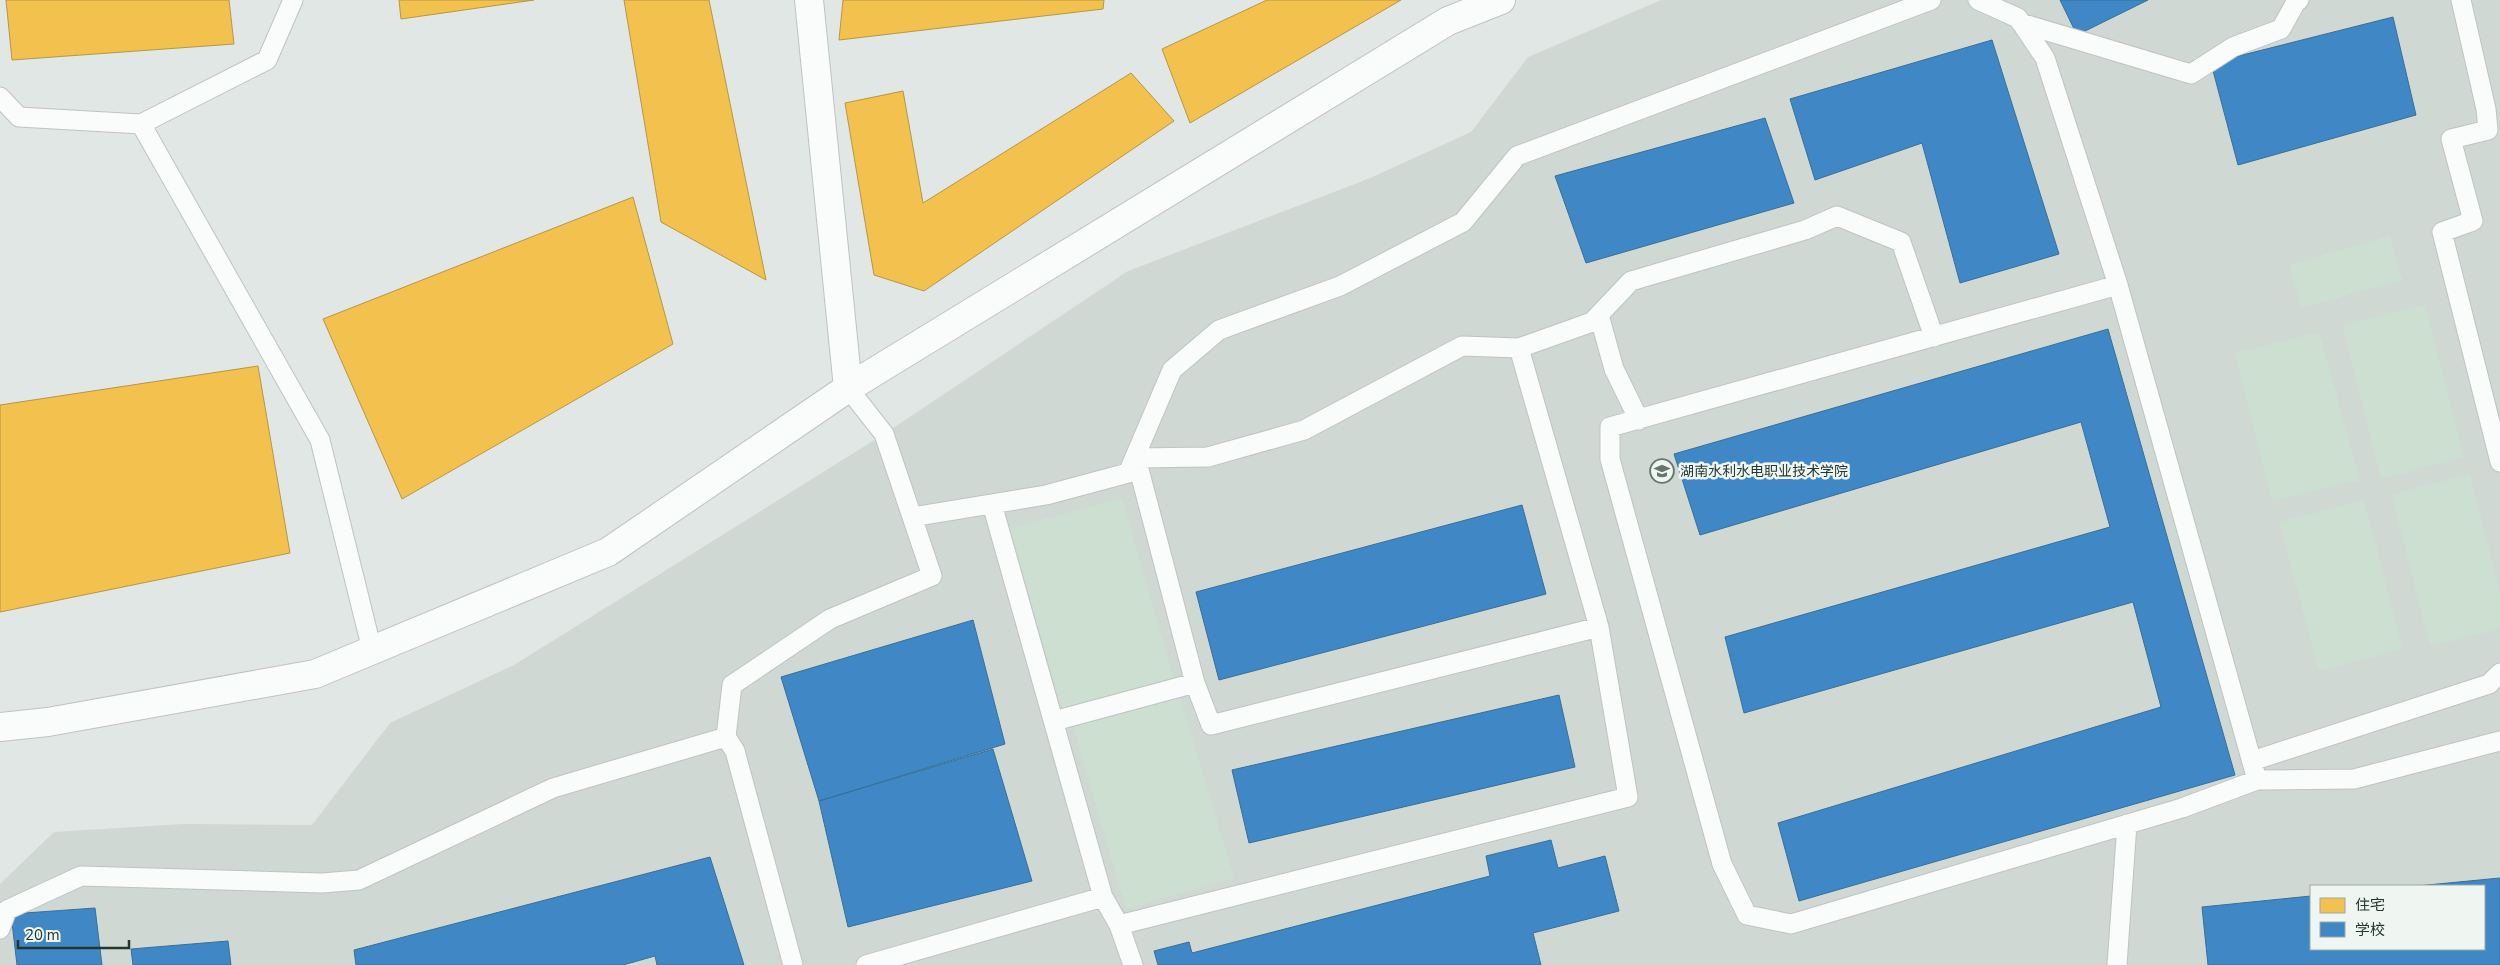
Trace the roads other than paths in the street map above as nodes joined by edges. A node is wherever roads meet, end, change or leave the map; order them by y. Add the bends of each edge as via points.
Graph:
1 (293, 0) edge
2 (809, 0) edge
3 (1501, 0) edge
4 (1931, 0) edge
5 (1978, 0) edge
6 (2299, 0) edge
7 (2461, 0) edge
8 (1447, 10) edge
9 (2021, 23) junction
10 (0, 97) edge
11 (141, 124) junction
12 (2118, 285) junction
13 (1598, 315) junction
14 (1934, 337) junction
15 (1519, 348) junction
16 (848, 388) junction
17 (1639, 420) junction
18 (1136, 458) junction
19 (2500, 462) edge
20 (992, 504) junction
21 (912, 517) junction
22 (1599, 627) junction
23 (372, 650) junction
24 (2500, 673) edge
25 (1195, 684) junction
26 (1054, 721) junction
27 (0, 727) edge
28 (726, 737) junction
29 (2500, 741) edge
30 (2252, 762) junction
31 (2258, 780) junction
32 (2127, 824) junction
33 (1103, 897) junction
34 (1119, 925) junction
35 (0, 929) edge
36 (793, 965) edge
37 (866, 965) edge
38 (1133, 965) edge
39 (2117, 965) edge

1 - 11 lane via 267,60
2 - 16 street
3 - 8 street
4 - 18 lane via 1517,156 1463,222 1340,286 1219,330 1172,370
5 - 9 lane via 2018,18
6 - 9 lane via 2280,29 2233,47 2191,74
7 - 19 lane via 2488,130 2451,139 2473,221 2442,232
8 - 16 street
9 - 12 lane via 2045,58
10 - 11 lane via 19,117
11 - 23 lane via 320,440
12 - 14 lane
12 - 30 lane
13 - 14 lane via 1631,281 1805,230 1837,216 1901,242
13 - 15 lane via 1592,322
13 - 17 lane via 1614,369
14 - 17 lane
15 - 18 lane via 1462,346 1304,430 1208,457
15 - 22 lane
16 - 21 lane via 884,434
16 - 23 street via 608,552
17 - 32 lane via 1610,427 1610,459 1722,864 1747,915 1791,924
18 - 20 lane via 1128,473 1046,495
18 - 25 lane
20 - 21 lane
20 - 26 lane
21 - 28 lane via 932,576 830,618 732,686
22 - 25 lane via 1211,725
22 - 34 lane via 1628,797
23 - 27 street via 315,674 48,722
24 - 30 lane via 2489,684
25 - 26 lane
26 - 33 lane
28 - 35 lane via 553,788 359,880 322,884 81,876 7,910
28 - 36 lane via 735,751
29 - 31 lane via 2354,779
30 - 31 lane
31 - 32 lane
32 - 39 lane
33 - 34 lane
33 - 37 lane
34 - 38 lane

